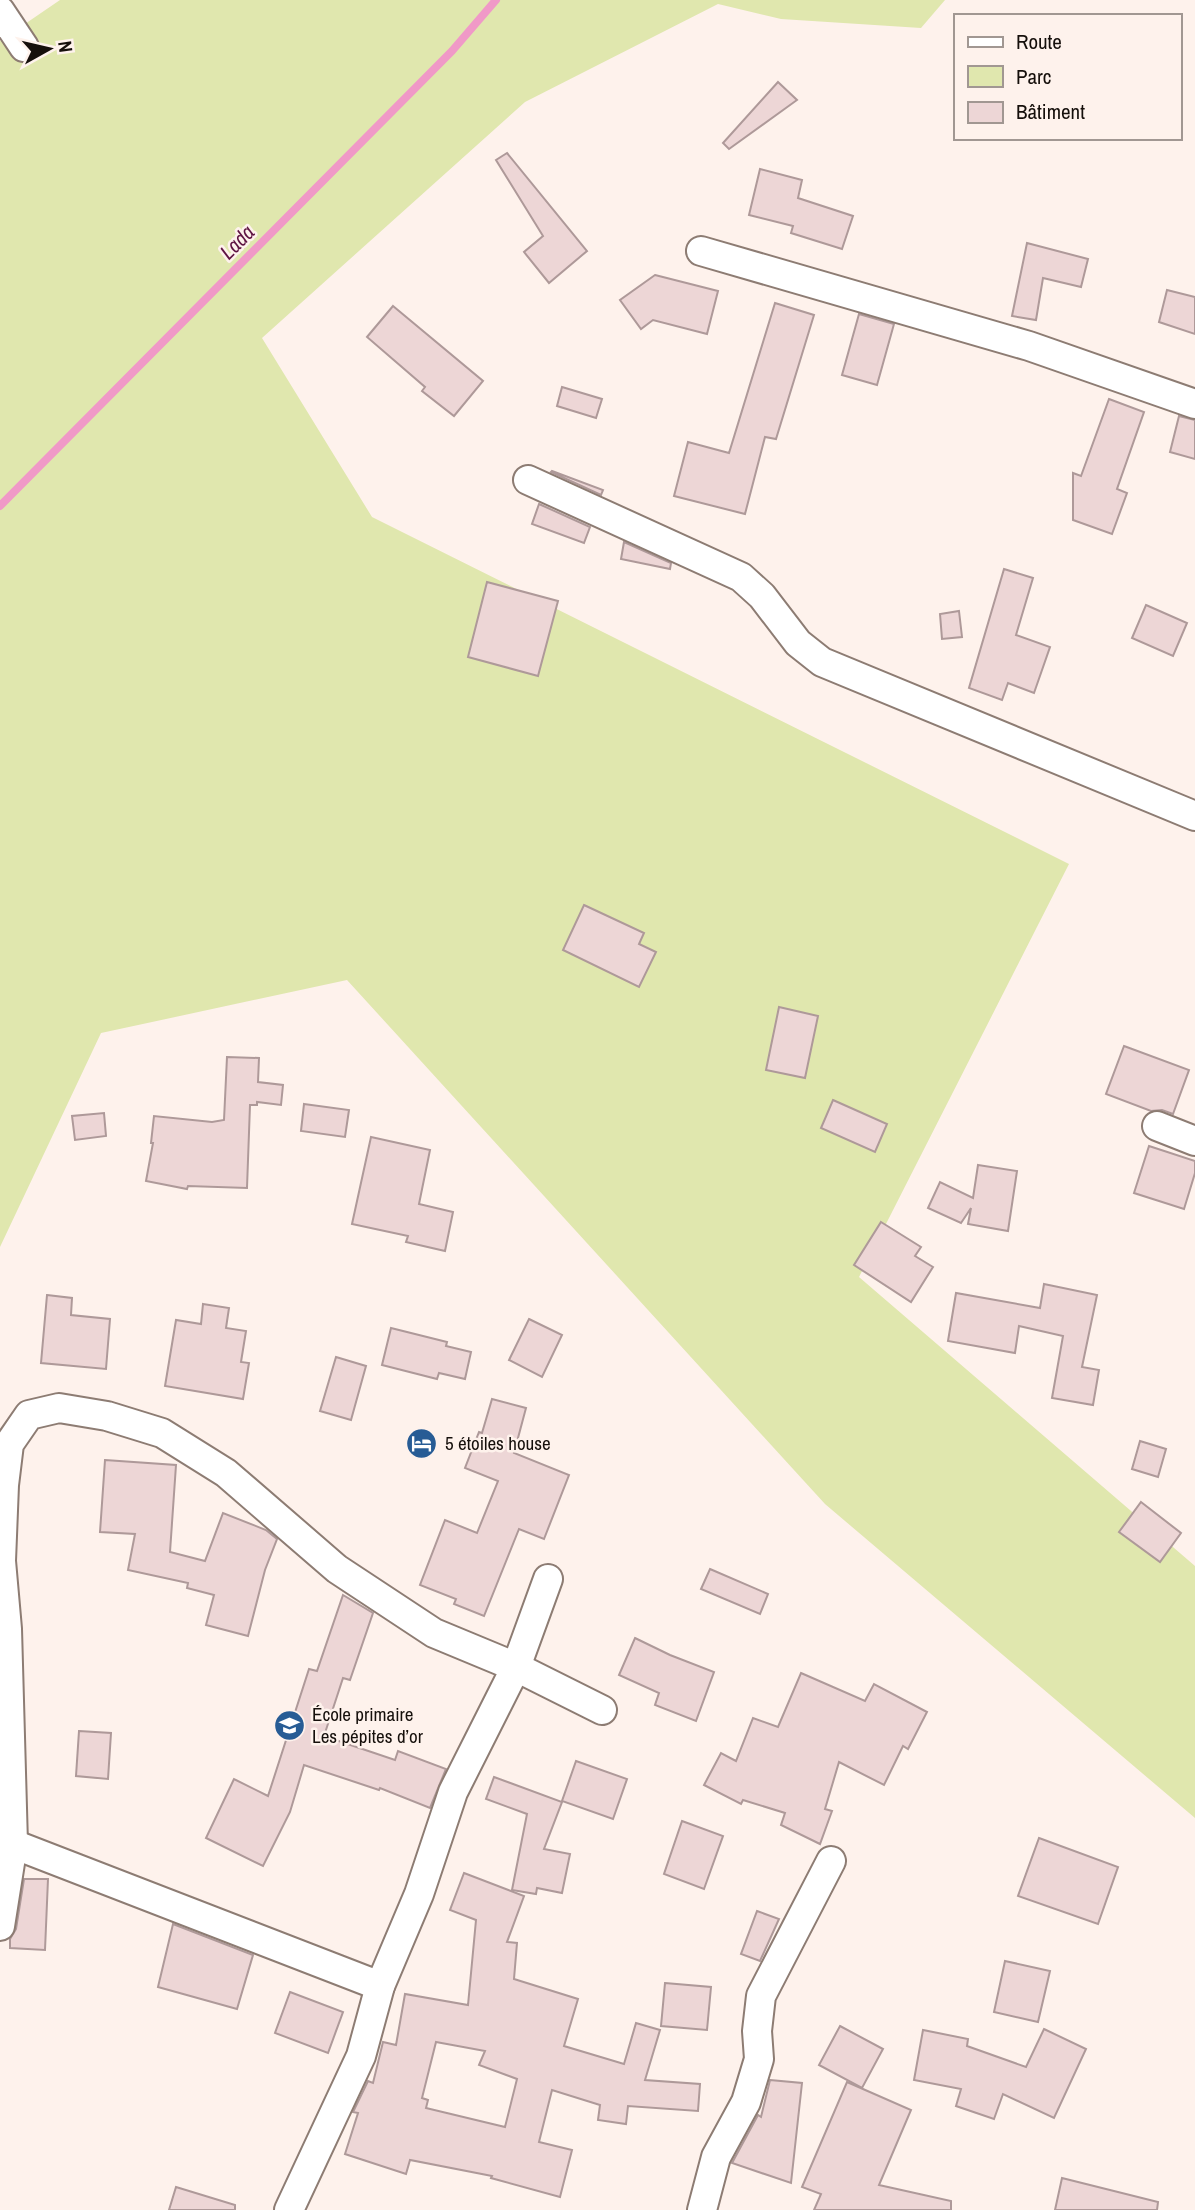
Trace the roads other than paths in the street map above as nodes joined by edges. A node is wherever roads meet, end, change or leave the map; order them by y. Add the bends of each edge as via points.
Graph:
1 (0, 11) edge
2 (24, 47) dead end
3 (701, 251) dead end
4 (1195, 404) edge
5 (528, 480) dead end
6 (1195, 816) edge
7 (1157, 1126) dead end
8 (1195, 1141) edge
9 (548, 1579) dead end
10 (516, 1667) junction
11 (603, 1710) dead end
12 (13, 1844) junction
13 (831, 1861) dead end
14 (0, 1926) edge
15 (380, 1986) junction
16 (289, 2210) edge
17 (702, 2210) edge

1 - 2 street
3 - 4 street via 1030,346
5 - 6 street via 741,577 798,643 822,662
7 - 8 street
9 - 10 street
10 - 11 street
10 - 12 street via 434,1633 337,1569 226,1473 162,1433 107,1416 59,1408 29,1415 9,1444 1,1561
10 - 15 street via 453,1792 419,1894
12 - 14 street
12 - 15 street
13 - 17 street via 761,1996 759,2059 746,2102 716,2157
15 - 16 street via 361,2056

